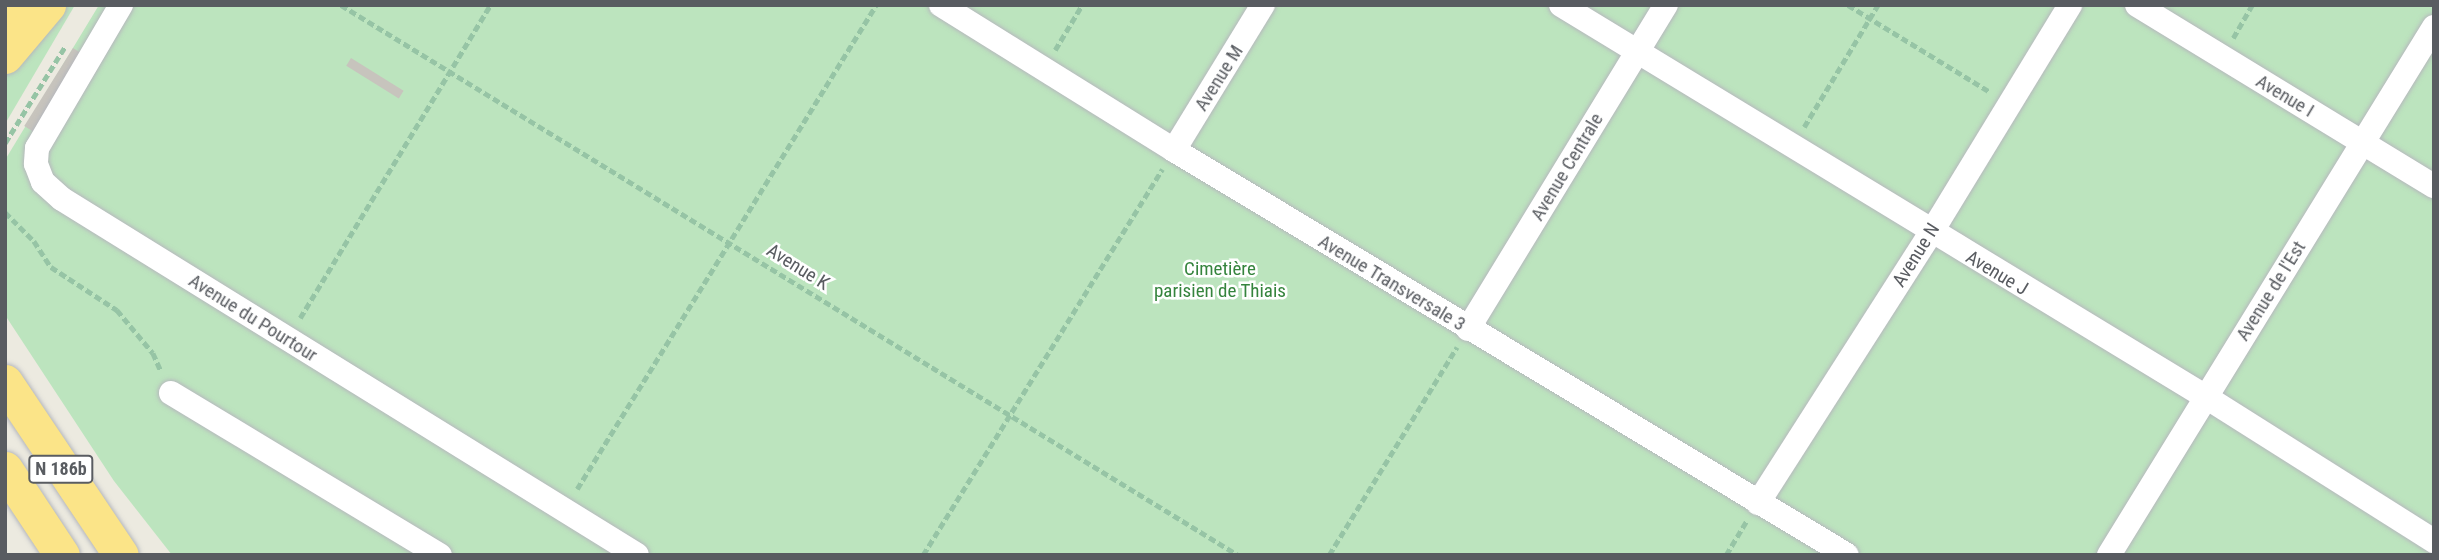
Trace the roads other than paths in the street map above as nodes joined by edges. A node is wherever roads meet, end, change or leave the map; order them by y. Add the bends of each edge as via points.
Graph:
1 (12, 5) edge
2 (48, 5) edge
3 (121, 5) edge
4 (941, 5) edge
5 (1263, 5) edge
6 (1561, 5) edge
7 (1666, 5) edge
8 (2070, 5) edge
9 (2137, 5) edge
10 (5, 15) edge
11 (2434, 27) edge
12 (1636, 54) junction
13 (5, 56) edge
14 (2362, 143) junction
15 (1174, 150) junction
16 (2434, 186) edge
17 (1931, 233) junction
18 (1468, 329) junction
19 (5, 382) edge
20 (171, 393) road end
21 (2206, 397) junction
22 (5, 469) edge
23 (1758, 503) junction
24 (2434, 541) edge
25 (62, 555) edge
26 (121, 555) edge
27 (440, 555) edge
28 (637, 555) edge
29 (1847, 555) edge
30 (2109, 555) edge

1 - 10 highway
2 - 13 highway
3 - 28 lane, Avenue du Pourtour via 37,148 36,164 43,182 62,199
4 - 15 lane, Avenue Transversale 3
5 - 15 lane, Avenue M
6 - 12 lane, Avenue J
7 - 12 lane, Avenue Centrale
8 - 17 lane, Avenue N
9 - 14 lane, Avenue I
11 - 14 lane, Avenue de l'Est
12 - 17 lane, Avenue J
12 - 18 lane, Avenue Centrale
14 - 16 lane, Avenue I
14 - 21 lane, Avenue de l'Est
15 - 18 lane, Avenue Transversale 3
17 - 21 lane, Avenue J
17 - 23 lane, Avenue N
18 - 23 lane, Avenue Transversale 3
19 - 26 highway, N 186b
20 - 27 lane
21 - 24 lane, Avenue J
21 - 30 lane, Avenue de l'Est
22 - 25 highway
23 - 29 lane, Avenue Transversale 3

